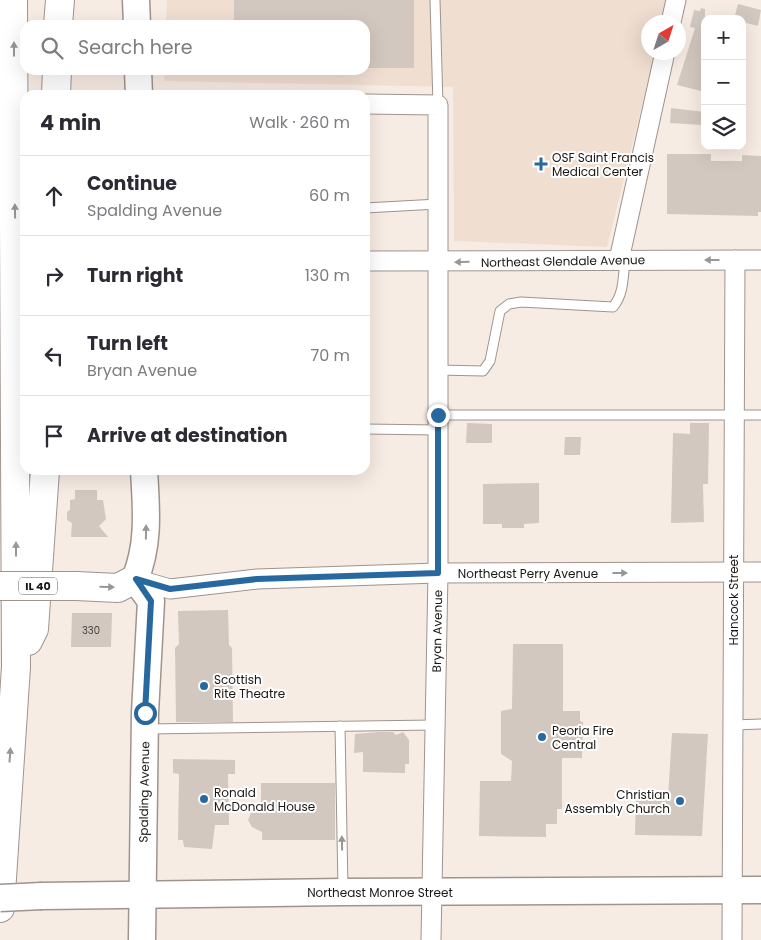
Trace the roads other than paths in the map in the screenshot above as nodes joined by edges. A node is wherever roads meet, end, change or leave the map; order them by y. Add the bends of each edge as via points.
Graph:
1 (14, 0) edge
2 (60, 0) edge
3 (136, 0) edge
4 (435, 0) edge
5 (676, 0) edge
6 (673, 15) edge
7 (58, 20) edge
8 (137, 20) edge
9 (663, 60) edge
10 (57, 75) edge
11 (138, 75) edge
12 (56, 90) edge
13 (139, 90) edge
14 (370, 104) edge
15 (438, 105) junction
16 (438, 204) junction
17 (370, 208) edge
18 (622, 260) junction
19 (735, 260) junction
20 (761, 260) edge
21 (370, 261) edge
22 (438, 262) junction
23 (438, 370) junction
24 (761, 415) edge
25 (734, 416) junction
26 (438, 422) junction
27 (370, 429) edge
28 (44, 475) edge
29 (144, 475) edge
30 (761, 572) edge
31 (438, 573) junction
32 (733, 573) junction
33 (136, 579) junction
34 (0, 586) edge
35 (16, 667) junction
36 (761, 724) edge
37 (434, 725) junction
38 (733, 725) junction
39 (340, 726) junction
40 (145, 729) junction
41 (732, 890) junction
42 (761, 890) edge
43 (343, 892) junction
44 (431, 893) junction
45 (142, 894) junction
46 (0, 898) edge
47 (0, 908) edge
48 (142, 940) edge
49 (431, 940) edge
50 (732, 940) edge

35 -> 1 main road
2 - 7 main road
3 - 8 street
4 - 15 lane
5 - 6 street
9 - 18 street
10 - 12 main road
11 - 13 street
14 - 15 street
15 - 16 street, Bryan Avenue
16 - 17 lane
16 - 22 street, Bryan Avenue
19 -> 18 street, Northeast Glendale Avenue
18 -> 22 street, Northeast Glendale Avenue
18 - 23 lane via 622,291 613,307 509,304 500,311 490,361 483,371
19 - 20 street, Northeast Glendale Avenue
19 - 25 street, Hancock Street
21 - 22 street, Northeast Glendale Avenue
22 - 23 street, Bryan Avenue
23 - 26 street, Bryan Avenue
24 - 25 lane
25 - 26 lane
25 - 32 street, Hancock Street
26 - 27 lane
26 - 31 street, Bryan Avenue
28 - 35 main road via 34,629
33 -> 29 street via 146,537
30 - 32 street, Northeast Perry Avenue
31 -> 32 street, Northeast Perry Avenue
31 - 33 street, Northeast Perry Avenue via 257,579 170,589
31 - 37 street, Bryan Avenue
32 - 38 street, Hancock Street
34 -> 33 main road, IL 40, bridge via 118,588
33 - 40 street, Spalding Avenue via 151,601
47 -> 35 main road
36 - 38 lane
37 - 39 lane
37 - 44 street, Bryan Avenue
38 - 41 street, Hancock Street
39 - 40 lane
43 -> 39 lane
40 - 45 street, Spalding Avenue
41 - 42 street, Northeast Monroe Street
41 - 44 street, Northeast Monroe Street
41 - 50 street, Hancock Street
43 - 44 street, Northeast Monroe Street
43 - 45 street, Northeast Monroe Street
44 - 49 street, Bryan Avenue
45 - 46 street, Northeast Monroe Street, bridge
45 - 48 street, Spalding Avenue

